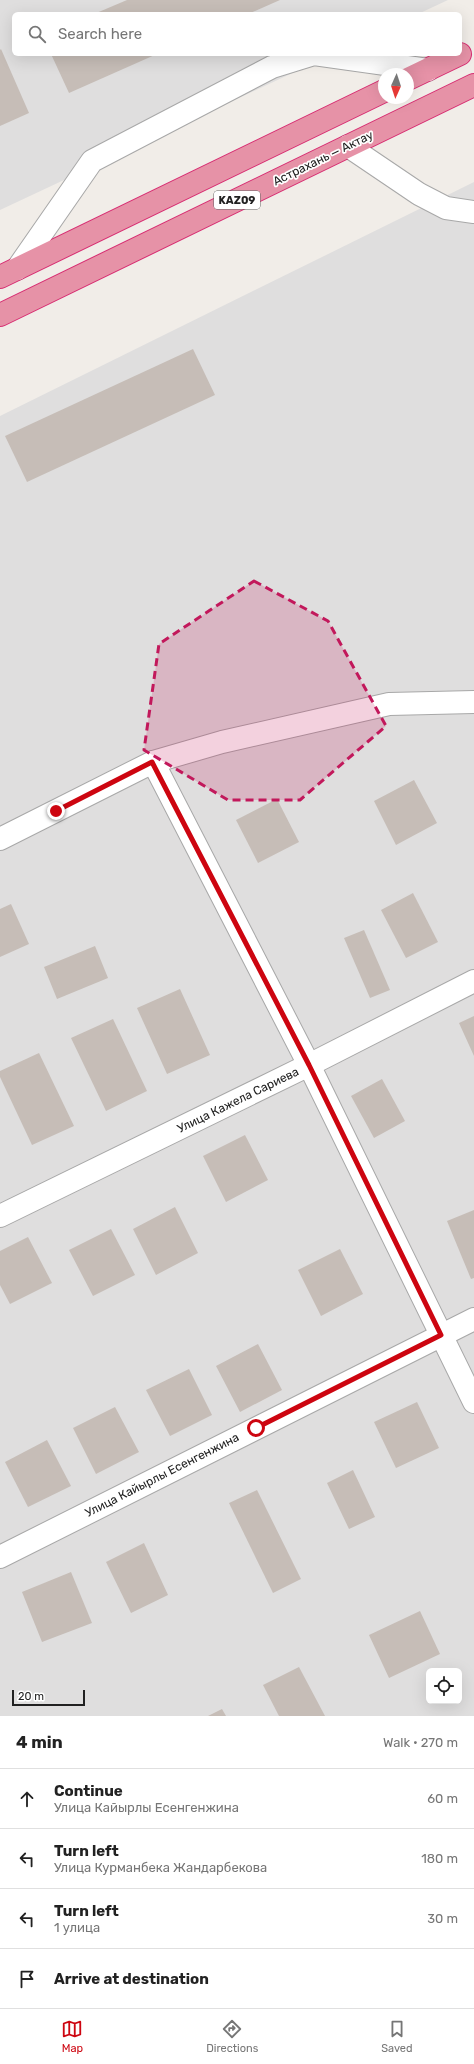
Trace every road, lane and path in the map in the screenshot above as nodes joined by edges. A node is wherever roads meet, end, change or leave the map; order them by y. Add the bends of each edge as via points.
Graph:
1 (474, 47) edge
2 (462, 53) edge
3 (308, 56) edge
4 (328, 56) edge
5 (456, 56) edge
6 (428, 70) junction
7 (414, 76) edge
8 (474, 85) edge
9 (378, 94) edge
10 (348, 146) junction
11 (474, 212) edge
12 (9, 273) edge
13 (0, 315) edge
14 (474, 702) edge
15 (152, 762) junction
16 (0, 839) edge
17 (474, 981) edge
18 (309, 1065) junction
19 (0, 1216) edge
20 (474, 1319) edge
21 (441, 1335) junction
22 (474, 1402) edge
23 (0, 1557) edge

1 - 2 highway
3 - 12 street via 272,67 92,161
4 - 6 street
5 - 6 highway
6 - 7 highway
8 - 10 highway, Астрахань — Актау / KAZ09
9 - 12 highway, KAZ09
10 - 11 street via 419,194 446,208
10 - 13 highway, Астрахань — Актау / KAZ09
14 - 15 street via 389,704 222,742
15 - 16 street
15 - 18 street
17 - 18 street, Улица Кажела Сариева
18 - 19 street, Улица Кажела Сариева
18 - 21 street
20 - 21 street, Улица Кайырлы Есенгенжина
21 - 22 street
21 - 23 street, Улица Кайырлы Есенгенжина

